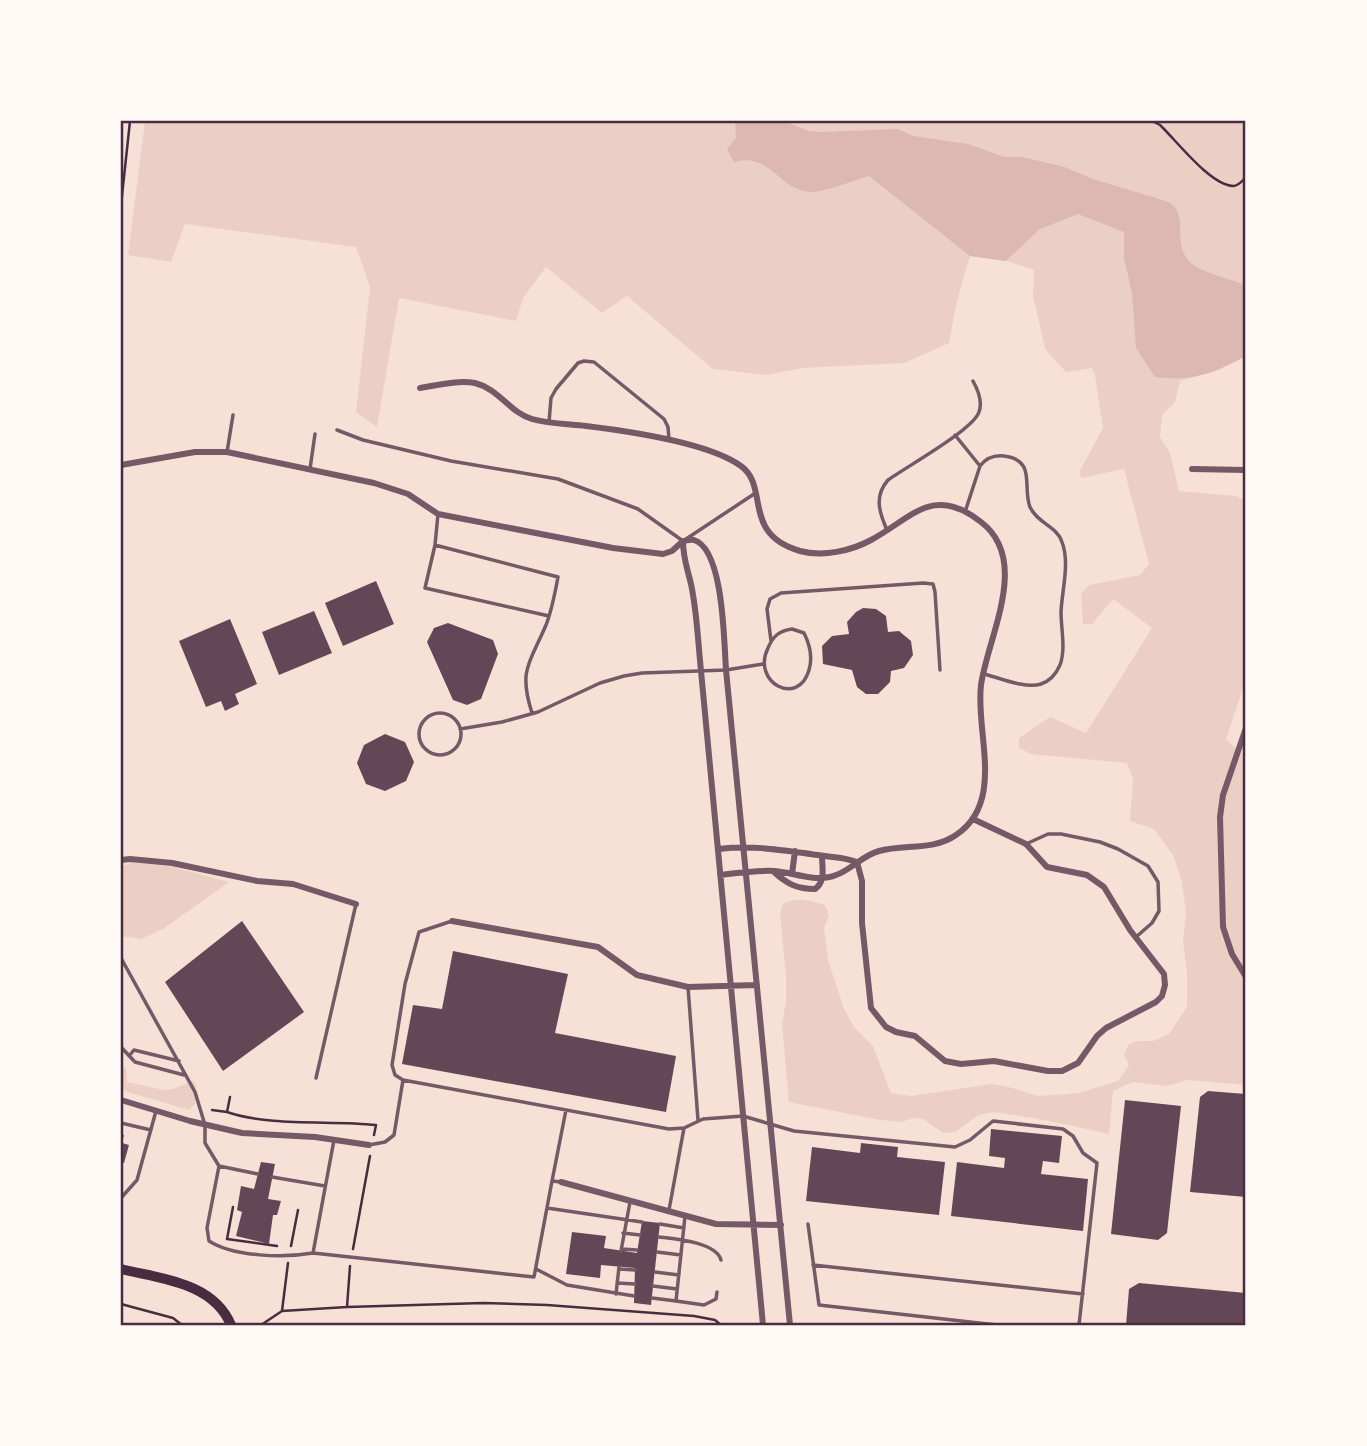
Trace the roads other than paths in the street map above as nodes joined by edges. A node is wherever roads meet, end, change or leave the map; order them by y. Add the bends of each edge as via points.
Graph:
1 (973, 381) dead end
2 (420, 388) dead end
3 (233, 415) dead end
4 (549, 422) junction
5 (337, 430) dead end
6 (315, 433) dead end
7 (955, 435) junction
8 (669, 441) junction
9 (227, 452) junction
10 (121, 465) edge
11 (980, 466) junction
12 (310, 469) junction
13 (1192, 469) dead end
14 (1246, 470) edge
15 (756, 493) junction
16 (965, 512) junction
17 (438, 514) junction
18 (887, 530) junction
19 (682, 541) junction
20 (435, 545) junction
21 (549, 616) junction
22 (771, 641) junction
23 (763, 664) junction
24 (726, 670) junction
25 (940, 670) dead end
26 (701, 671) junction
27 (984, 674) junction
28 (533, 713) junction
29 (1246, 727) edge
30 (460, 729) junction
31 (973, 819) junction
32 (1026, 844) junction
33 (744, 846) junction
34 (718, 849) junction
35 (795, 851) junction
36 (822, 856) junction
37 (121, 860) edge
38 (856, 862) junction
39 (774, 871) junction
40 (747, 872) junction
41 (792, 874) junction
42 (720, 875) junction
43 (823, 877) junction
44 (356, 904) joint
45 (452, 920) joint
46 (1136, 937) junction
47 (121, 958) edge
48 (1246, 977) edge
49 (757, 985) junction
50 (730, 986) junction
51 (688, 987) junction
52 (121, 1047) edge
53 (129, 1056) junction
54 (179, 1061) junction
55 (185, 1075) junction
56 (316, 1078) dead end
57 (403, 1080) junction
58 (121, 1100) edge
59 (566, 1110) junction
60 (156, 1111) junction
61 (743, 1116) junction
62 (698, 1120) junction
63 (121, 1123) edge
64 (771, 1123) junction
65 (205, 1125) junction
66 (684, 1128) junction
67 (150, 1130) junction
68 (334, 1140) junction
69 (369, 1145) joint
70 (219, 1166) junction
71 (258, 1174) dead end
72 (272, 1177) dead end
73 (552, 1181) junction
74 (561, 1182) joint
75 (325, 1186) junction
76 (121, 1198) edge
77 (630, 1200) junction
78 (546, 1208) junction
79 (669, 1210) junction
80 (685, 1216) junction
81 (625, 1220) junction
82 (642, 1222) dead end
83 (660, 1224) dead end
84 (808, 1224) dead end
85 (781, 1225) junction
86 (753, 1226) junction
87 (684, 1228) junction
88 (623, 1233) junction
89 (640, 1235) dead end
90 (659, 1237) dead end
91 (683, 1240) junction
92 (637, 1250) dead end
93 (657, 1252) dead end
94 (313, 1253) junction
95 (681, 1255) junction
96 (721, 1259) dead end
97 (813, 1265) junction
98 (121, 1269) edge
99 (536, 1269) junction
100 (635, 1270) dead end
101 (655, 1272) dead end
102 (678, 1275) junction
103 (617, 1283) junction
104 (635, 1284) dead end
105 (653, 1286) dead end
106 (677, 1289) junction
107 (717, 1292) dead end
108 (616, 1294) junction
109 (1083, 1294) junction
110 (634, 1296) dead end
111 (652, 1298) dead end
112 (676, 1301) junction
113 (231, 1325) edge
114 (763, 1325) edge
115 (790, 1325) edge
116 (997, 1325) edge
117 (1079, 1325) edge

1 - 7 lane via 980,398 978,415
2 - 4 street via 471,382 499,394 522,415
3 - 9 lane
4 - 8 street
4 - 8 lane via 556,389 578,363 594,362 664,419
5 - 19 lane via 451,461 558,479 638,509
6 - 12 lane
7 - 11 lane
7 - 18 lane via 882,487 878,505
8 - 15 street via 736,462 752,478
9 - 10 street via 195,452
9 - 12 street
11 - 16 lane
11 - 27 lane via 991,457 1019,462 1027,475 1031,509 1060,537 1065,557 1063,653 1055,674 1040,685 1030,685
12 - 17 street via 408,494
13 - 14 street
15 - 18 street via 767,529 801,551 845,550
15 - 19 lane
16 - 18 street via 951,507 922,508
16 - 27 street via 997,539 1004,562 999,611
17 - 19 street via 626,550 663,554
17 - 20 lane
19 - 24 street via 694,540 702,547 718,579
19 - 26 street
20 - 21 lane via 558,577
20 - 21 lane via 425,588
21 - 28 lane via 527,664 527,695
22 - 23 lane
22 - 23 lane via 784,630 804,633 811,653 807,678 798,687 777,687
22 - 25 lane via 767,609 770,599 781,593 933,584
23 - 24 lane
24 - 26 lane
24 - 33 street
26 - 28 lane via 624,676
26 - 34 street
27 - 31 street via 980,704 986,769
28 - 30 lane
29 - 48 street via 1223,794 1220,817 1223,927
30 - 30 lane via 459,742 443,755 429,752 420,742 422,722 433,714 447,714
31 - 32 street
31 - 38 street via 942,843 877,851
32 - 46 street via 1047,867 1097,880
32 - 46 lane via 1060,834 1100,842 1148,866 1158,882 1159,911
33 - 34 street
33 - 35 street
33 - 40 street
34 - 42 street
35 - 36 street
35 - 41 street
36 - 38 street via 838,855
36 - 43 street
37 - 44 street via 172,863 293,884
38 - 43 street via 836,875
38 - 46 street via 862,881 871,1008 886,1027 915,1036 936,1055 955,1063 994,1061 1048,1071 1072,1068 1106,1028 1162,996 1164,974
39 - 40 street
39 - 41 street
39 - 43 street via 784,881 806,889 815,889
40 - 42 street
40 - 49 street
41 - 43 street
42 - 50 street
44 - 56 lane
45 - 51 street via 598,947 636,975
45 - 57 lane via 419,932 392,1065
47 - 54 lane
49 - 50 street
49 - 64 street
50 - 51 street
50 - 61 street
51 - 62 lane
52 - 53 lane
53 - 54 lane via 134,1050
53 - 55 lane via 135,1062
54 - 55 lane
55 - 65 lane
57 - 59 lane
57 - 69 lane via 394,1135
58 - 60 street
59 - 66 lane
59 - 73 lane
60 - 65 street
60 - 67 lane
61 - 62 lane
61 - 64 lane
61 - 86 street
62 - 66 lane
63 - 67 lane
64 - 85 street
64 - 109 lane via 794,1131 955,1147 993,1121 1063,1129 1097,1163
65 - 68 street via 242,1133
65 - 70 lane via 205,1143
66 - 79 lane
67 - 76 lane via 137,1180
68 - 69 street
68 - 75 lane
70 - 71 lane
70 - 94 lane via 207,1228 209,1241 220,1248 289,1257
72 - 75 lane
73 - 74 lane
73 - 78 lane
74 - 77 street
75 - 94 lane
77 - 79 street
77 - 81 lane
78 - 81 lane
78 - 99 lane
79 - 80 street
80 - 86 street
80 - 87 lane
81 - 82 lane
81 - 88 lane
83 - 87 lane
84 - 97 lane
85 - 86 street
85 - 115 street
86 - 114 street
87 - 91 lane
88 - 89 lane
88 - 92 lane via 621,1250
90 - 91 lane
91 - 95 lane
91 - 96 lane via 713,1248
93 - 95 lane
94 - 99 lane via 534,1277
95 - 102 lane
97 - 109 lane
97 - 116 lane via 819,1305
98 - 113 main road via 207,1294
99 - 108 lane via 567,1284
100 - 103 lane via 619,1268
101 - 102 lane
102 - 106 lane
103 - 104 lane
103 - 108 lane
105 - 106 lane
106 - 112 lane
107 - 112 lane via 716,1299 704,1305
108 - 110 lane
109 - 117 lane
111 - 112 lane

